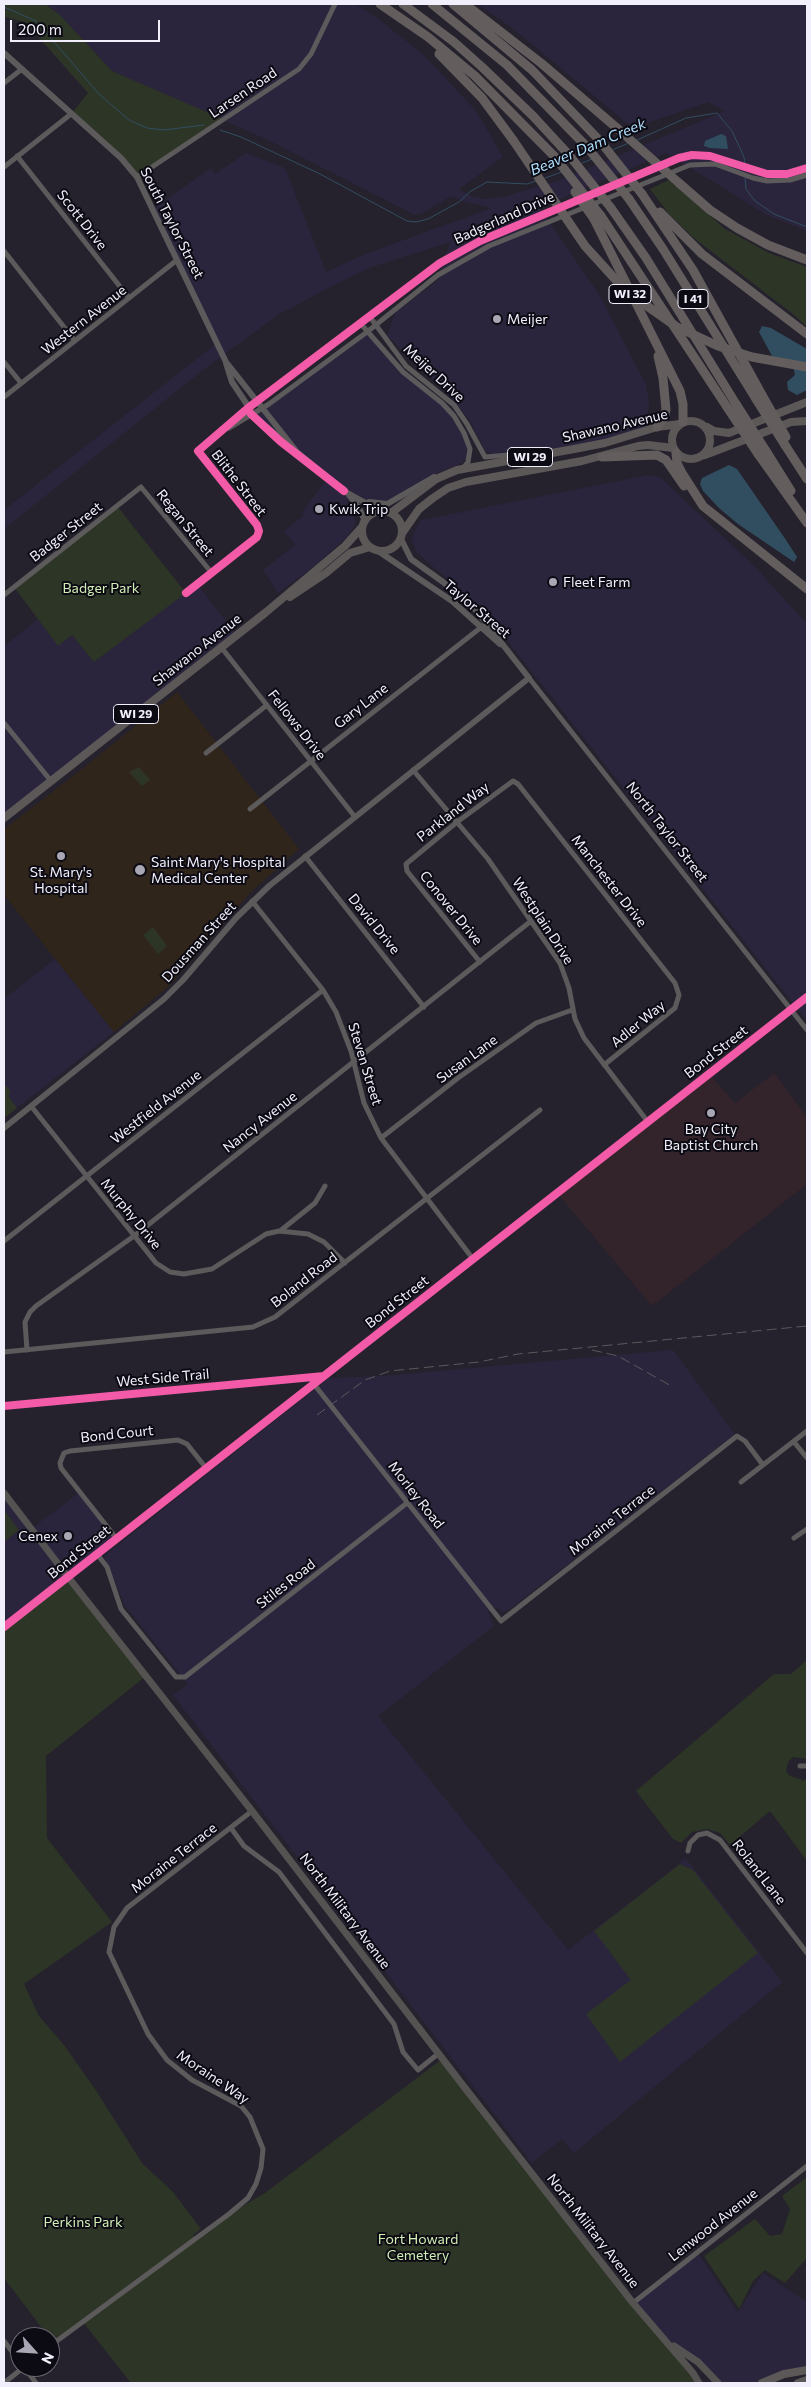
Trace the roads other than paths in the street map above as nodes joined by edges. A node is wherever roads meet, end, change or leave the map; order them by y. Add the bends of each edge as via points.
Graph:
1 (335, 4) edge
2 (380, 4) edge
3 (404, 4) edge
4 (432, 4) edge
5 (453, 4) edge
6 (465, 4) edge
7 (428, 37) junction
8 (4, 53) edge
9 (22, 69) junction
10 (4, 83) edge
11 (71, 114) junction
12 (17, 156) junction
13 (4, 166) edge
14 (807, 168) edge
15 (807, 175) edge
16 (137, 177) junction
17 (642, 194) junction
18 (597, 218) junction
19 (4, 251) edge
20 (177, 260) junction
21 (807, 260) edge
22 (129, 298) junction
23 (370, 317) junction
24 (361, 324) junction
25 (376, 325) junction
26 (367, 332) junction
27 (807, 334) edge
28 (75, 341) junction
29 (656, 344) junction
30 (4, 362) edge
31 (226, 362) junction
32 (807, 367) edge
33 (21, 383) junction
34 (4, 397) edge
35 (759, 397) junction
36 (257, 402) junction
37 (807, 402) edge
38 (731, 406) junction
39 (262, 408) junction
40 (250, 411) junction
41 (807, 420) edge
42 (681, 423) junction
43 (702, 424) junction
44 (657, 427) junction
45 (787, 443) junction
46 (675, 450) junction
47 (562, 451) junction
48 (297, 452) junction
49 (762, 452) junction
50 (703, 455) junction
51 (602, 457) junction
52 (458, 470) junction
53 (807, 474) edge
54 (807, 479) edge
55 (142, 487) joint
56 (344, 491) junction
57 (356, 498) junction
58 (703, 506) junction
59 (380, 511) junction
60 (391, 513) junction
61 (807, 518) edge
62 (807, 523) edge
63 (364, 524) junction
64 (402, 536) junction
65 (370, 547) junction
66 (378, 551) junction
67 (211, 572) junction
68 (807, 589) edge
69 (186, 593) dead end
70 (4, 595) edge
71 (265, 613) junction
72 (487, 622) junction
73 (481, 628) junction
74 (221, 647) junction
75 (506, 650) junction
76 (530, 678) junction
77 (267, 705) junction
78 (4, 723) edge
79 (206, 753) dead end
80 (311, 760) junction
81 (413, 770) junction
82 (52, 781) junction
83 (518, 784) joint
84 (250, 809) dead end
85 (355, 816) junction
86 (4, 818) edge
87 (457, 822) junction
88 (305, 856) junction
89 (405, 867) joint
90 (252, 901) junction
91 (531, 921) junction
92 (480, 962) junction
93 (323, 990) junction
94 (679, 995) joint
95 (807, 997) edge
96 (424, 1007) junction
97 (572, 1010) junction
98 (791, 1010) junction
99 (807, 1030) edge
100 (354, 1062) junction
101 (604, 1065) junction
102 (31, 1106) junction
103 (540, 1110) dead end
104 (648, 1122) junction
105 (4, 1128) edge
106 (381, 1138) junction
107 (87, 1176) junction
108 (325, 1186) dead end
109 (427, 1199) junction
110 (279, 1231) junction
111 (134, 1236) junction
112 (4, 1241) edge
113 (473, 1259) junction
114 (345, 1263) junction
115 (27, 1350) junction
116 (4, 1352) edge
117 (313, 1384) junction
118 (807, 1431) edge
119 (794, 1442) junction
120 (807, 1458) edge
121 (763, 1465) junction
122 (206, 1468) junction
123 (741, 1482) dead end
124 (4, 1493) edge
125 (407, 1503) junction
126 (807, 1529) edge
127 (116, 1538) junction
128 (794, 1538) dead end
129 (97, 1554) junction
130 (68, 1578) junction
131 (501, 1621) joint
132 (4, 1627) edge
133 (800, 1766) dead end
134 (807, 1766) edge
135 (252, 1810) junction
136 (230, 1828) junction
137 (688, 1851) dead end
138 (114, 1927) joint
139 (807, 1953) edge
140 (439, 2053) junction
141 (807, 2166) edge
142 (633, 2303) junction
143 (60, 2339) edge
144 (667, 2342) junction
145 (807, 2370) edge
146 (807, 2380) edge
147 (699, 2383) edge
148 (718, 2383) edge
149 (762, 2383) edge
150 (798, 2383) edge

1 - 16 street, Larsen Road via 311,54 299,68
2 - 7 highway
3 - 38 highway, I 41, bridge via 482,67 569,155 646,258
4 - 35 highway, I 41, bridge via 507,65 586,147 663,249
5 - 17 highway, bridge via 526,65 600,141
6 - 21 highway, bridge via 548,68 710,210 768,245
7 - 18 highway, bridge via 475,76 528,129
7 - 32 highway, WI 32, bridge via 482,98 584,246 614,279 677,327 718,346 752,357
8 - 9 street, South Taylor Street
9 - 10 street
9 - 11 street, South Taylor Street
11 - 12 street
11 - 16 street, South Taylor Street via 121,158
12 - 13 street
12 - 22 street, Scott Drive
14 - 23 street, Badgerland Drive via 781,175 748,170 721,159 698,155 669,162 466,247
15 - 25 street, Badgerland Drive via 775,181 749,177 715,164 690,165 492,245 438,275
16 - 20 street, South Taylor Street
17 - 27 highway via 702,254
17 - 35 highway via 692,270
18 - 29 highway
18 - 38 highway
19 - 28 street
20 - 22 street, Western Avenue
20 - 31 street, South Taylor Street
22 - 28 street, Western Avenue
23 - 24 street, Badgerland Drive
23 - 25 street, Meijer Drive
24 - 26 street, Meijer Drive
24 - 36 street, Badgerland Drive
25 - 26 street, Badgerland Drive
25 - 47 street, Meijer Drive via 406,366 454,406 484,457
26 - 39 street, Badgerland Drive
26 - 52 street, Meijer Drive via 409,378 454,416 470,449 468,462
28 - 33 street, Western Avenue
29 - 42 highway via 680,391 683,404
29 - 44 highway via 666,398 664,418
30 - 33 street
31 - 36 street, South Taylor Street
31 - 40 street, South Taylor Street via 232,382
33 - 34 street, Western Avenue
35 - 45 highway, I 41, bridge
36 - 39 street, South Taylor Street
36 - 40 street, Badgerland Drive
37 - 43 main road via 729,433 714,431
38 - 49 highway, I 41, bridge
39 - 40 street, Badgerland Drive
39 - 48 street, South Taylor Street
40 - 48 street, South Taylor Street
40 - 67 street, Blithe Street via 198,451 259,530 256,537
41 - 50 main road via 790,422
42 - 43 main road via 696,421
42 - 44 main road, Shawano Avenue / WI 29
42 - 46 main road via 673,432
43 - 50 main road via 710,439
44 - 47 main road, Shawano Avenue / WI 29 via 605,443
45 - 53 highway
45 - 54 highway, I 41
46 - 50 main road via 686,459
46 - 51 main road, Shawano Avenue / WI 29 via 648,445
46 - 58 highway via 680,468
47 - 52 main road, Shawano Avenue / WI 29
48 - 56 street, South Taylor Street
49 - 61 highway, I 41
49 - 62 highway
51 - 58 highway via 657,454 666,460 686,489
51 - 64 main road, Shawano Avenue / WI 29 via 479,479 448,488 419,509
52 - 57 street via 441,473 387,504
52 - 60 main road, Shawano Avenue / WI 29 via 436,479
55 - 67 street, Regan Street
55 - 70 street, Badger Street
56 - 57 street, South Taylor Street
56 - 63 street, South Taylor Street via 359,508
57 - 59 street, South Taylor Street
58 - 68 highway
59 - 60 main road
59 - 63 main road, WI 29 via 369,516
60 - 64 main road via 400,521
63 - 65 main road via 363,538
63 - 71 main road, Shawano Avenue / WI 29 via 345,546
64 - 66 main road, WI 29 via 392,549
64 - 72 street, Taylor Street via 410,559 466,600
65 - 66 main road
65 - 71 main road, Shawano Avenue / WI 29 via 350,553
66 - 73 street, Taylor Street via 452,601
67 - 69 street
71 - 74 main road, Shawano Avenue / WI 29
72 - 73 street, Gary Lane
72 - 75 street, Taylor Street
73 - 75 street, Taylor Street
73 - 80 street, Gary Lane
74 - 77 street, Fellows Drive
74 - 82 main road, Shawano Avenue / WI 29
75 - 76 street, North Taylor Street
76 - 81 street, Dousman Street
76 - 98 street, North Taylor Street
77 - 79 street
77 - 80 street, Fellows Drive
78 - 82 street
80 - 84 street, Gary Lane
80 - 85 street, Fellows Drive
81 - 85 street, Dousman Street
81 - 87 street, Westplain Drive
82 - 86 main road, Shawano Avenue / WI 29
83 - 87 street, Parkland Way via 513,781 505,785
83 - 94 street, Manchester Drive via 675,983
85 - 88 street, Dousman Street
87 - 89 street, Parkland Way via 408,861
87 - 91 street, Westplain Drive via 488,859
88 - 90 street, Dousman Street
88 - 96 street, David Drive
89 - 92 street, Conover Drive
90 - 93 street, Steven Street
90 - 102 street, Dousman Street via 167,996
91 - 92 street, Nancy Avenue
91 - 97 street, Westplain Drive via 560,963 569,988
92 - 96 street, Nancy Avenue
93 - 100 street, Steven Street via 342,1025
93 - 107 street, Westfield Avenue
94 - 101 street, Adler Way via 675,1008
95 - 98 street, Bond Street
96 - 100 street, Nancy Avenue
97 - 101 street, Westplain Drive via 584,1038
97 - 106 street, Susan Lane via 536,1022
98 - 99 street, North Taylor Street
98 - 104 street, Bond Street
100 - 106 street, Steven Street via 364,1102
100 - 111 street, Nancy Avenue
101 - 104 street, Westplain Drive
102 - 105 street, Dousman Street
102 - 107 street, Murphy Drive
103 - 109 street, Boland Road
104 - 113 street, Bond Street
106 - 109 street, Steven Street
107 - 111 street, Murphy Drive
107 - 112 street, Westfield Avenue
108 - 110 street via 315,1203
109 - 113 street, Steven Street
109 - 114 street, Boland Road
110 - 111 street, Murphy Drive via 266,1234 212,1269 184,1274 170,1272 156,1263
110 - 114 street, Murphy Drive via 308,1234 324,1242
111 - 115 street, Nancy Avenue via 30,1312 26,1322
113 - 117 street, Bond Street
114 - 115 street, Boland Road via 275,1318 253,1327
115 - 116 street, Boland Road
117 - 122 street, Bond Street
117 - 125 street, Morley Road
118 - 119 street
119 - 120 street
119 - 121 street
121 - 123 street
121 - 131 street, Moraine Terrace via 737,1436
122 - 127 street, Bond Street
122 - 127 street, Bond Court via 187,1444 178,1440 64,1453 60,1463 62,1468
124 - 130 main road, North Military Avenue
125 - 129 street, Stiles Road via 185,1677 176,1677 121,1609 107,1567
125 - 131 street, Morley Road
126 - 128 street
127 - 129 street, Bond Street
129 - 130 street, Bond Street
130 - 132 street, Bond Street
130 - 135 main road, North Military Avenue
133 - 134 street
135 - 136 street, Moraine Terrace
135 - 140 main road, North Military Avenue
136 - 138 street, Moraine Terrace via 127,1908
136 - 140 street via 244,1846 279,1872 394,2024 403,2052 418,2070
137 - 139 street, Roland Lane via 690,1843 698,1835 707,1833 720,1840
138 - 143 street, Moraine Way via 110,1952 148,2034 178,2071 242,2106 258,2131 263,2152 256,2184 248,2198
140 - 142 main road, North Military Avenue
141 - 142 street, Lenwood Avenue
142 - 144 main road, North Military Avenue
144 - 147 main road, North Military Avenue
144 - 148 main road, North Military Avenue via 698,2362
145 - 149 main road via 784,2374
146 - 150 main road

